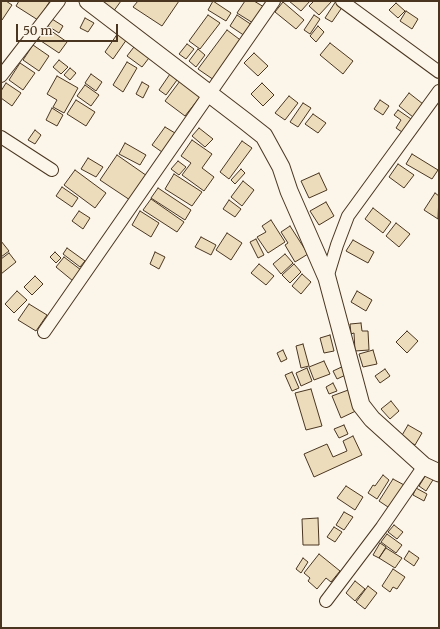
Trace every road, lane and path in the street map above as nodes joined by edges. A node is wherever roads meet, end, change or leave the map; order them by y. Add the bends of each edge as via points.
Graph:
1 (59, 1) edge
2 (88, 1) edge
3 (274, 1) edge
4 (342, 1) edge
5 (439, 72) edge
6 (1, 76) edge
7 (439, 92) edge
8 (210, 94) junction
9 (1, 137) edge
10 (52, 170) dead end
11 (327, 278) junction
12 (44, 332) dead end
13 (424, 466) junction
14 (439, 473) edge
15 (326, 601) dead end

1 - 6 street
2 - 8 street
3 - 8 street
4 - 5 street
7 - 11 street via 348,216
8 - 11 street via 264,136 281,167 289,192
8 - 12 street
9 - 10 street
11 - 13 street via 361,405 372,419
13 - 14 street
13 - 15 street

